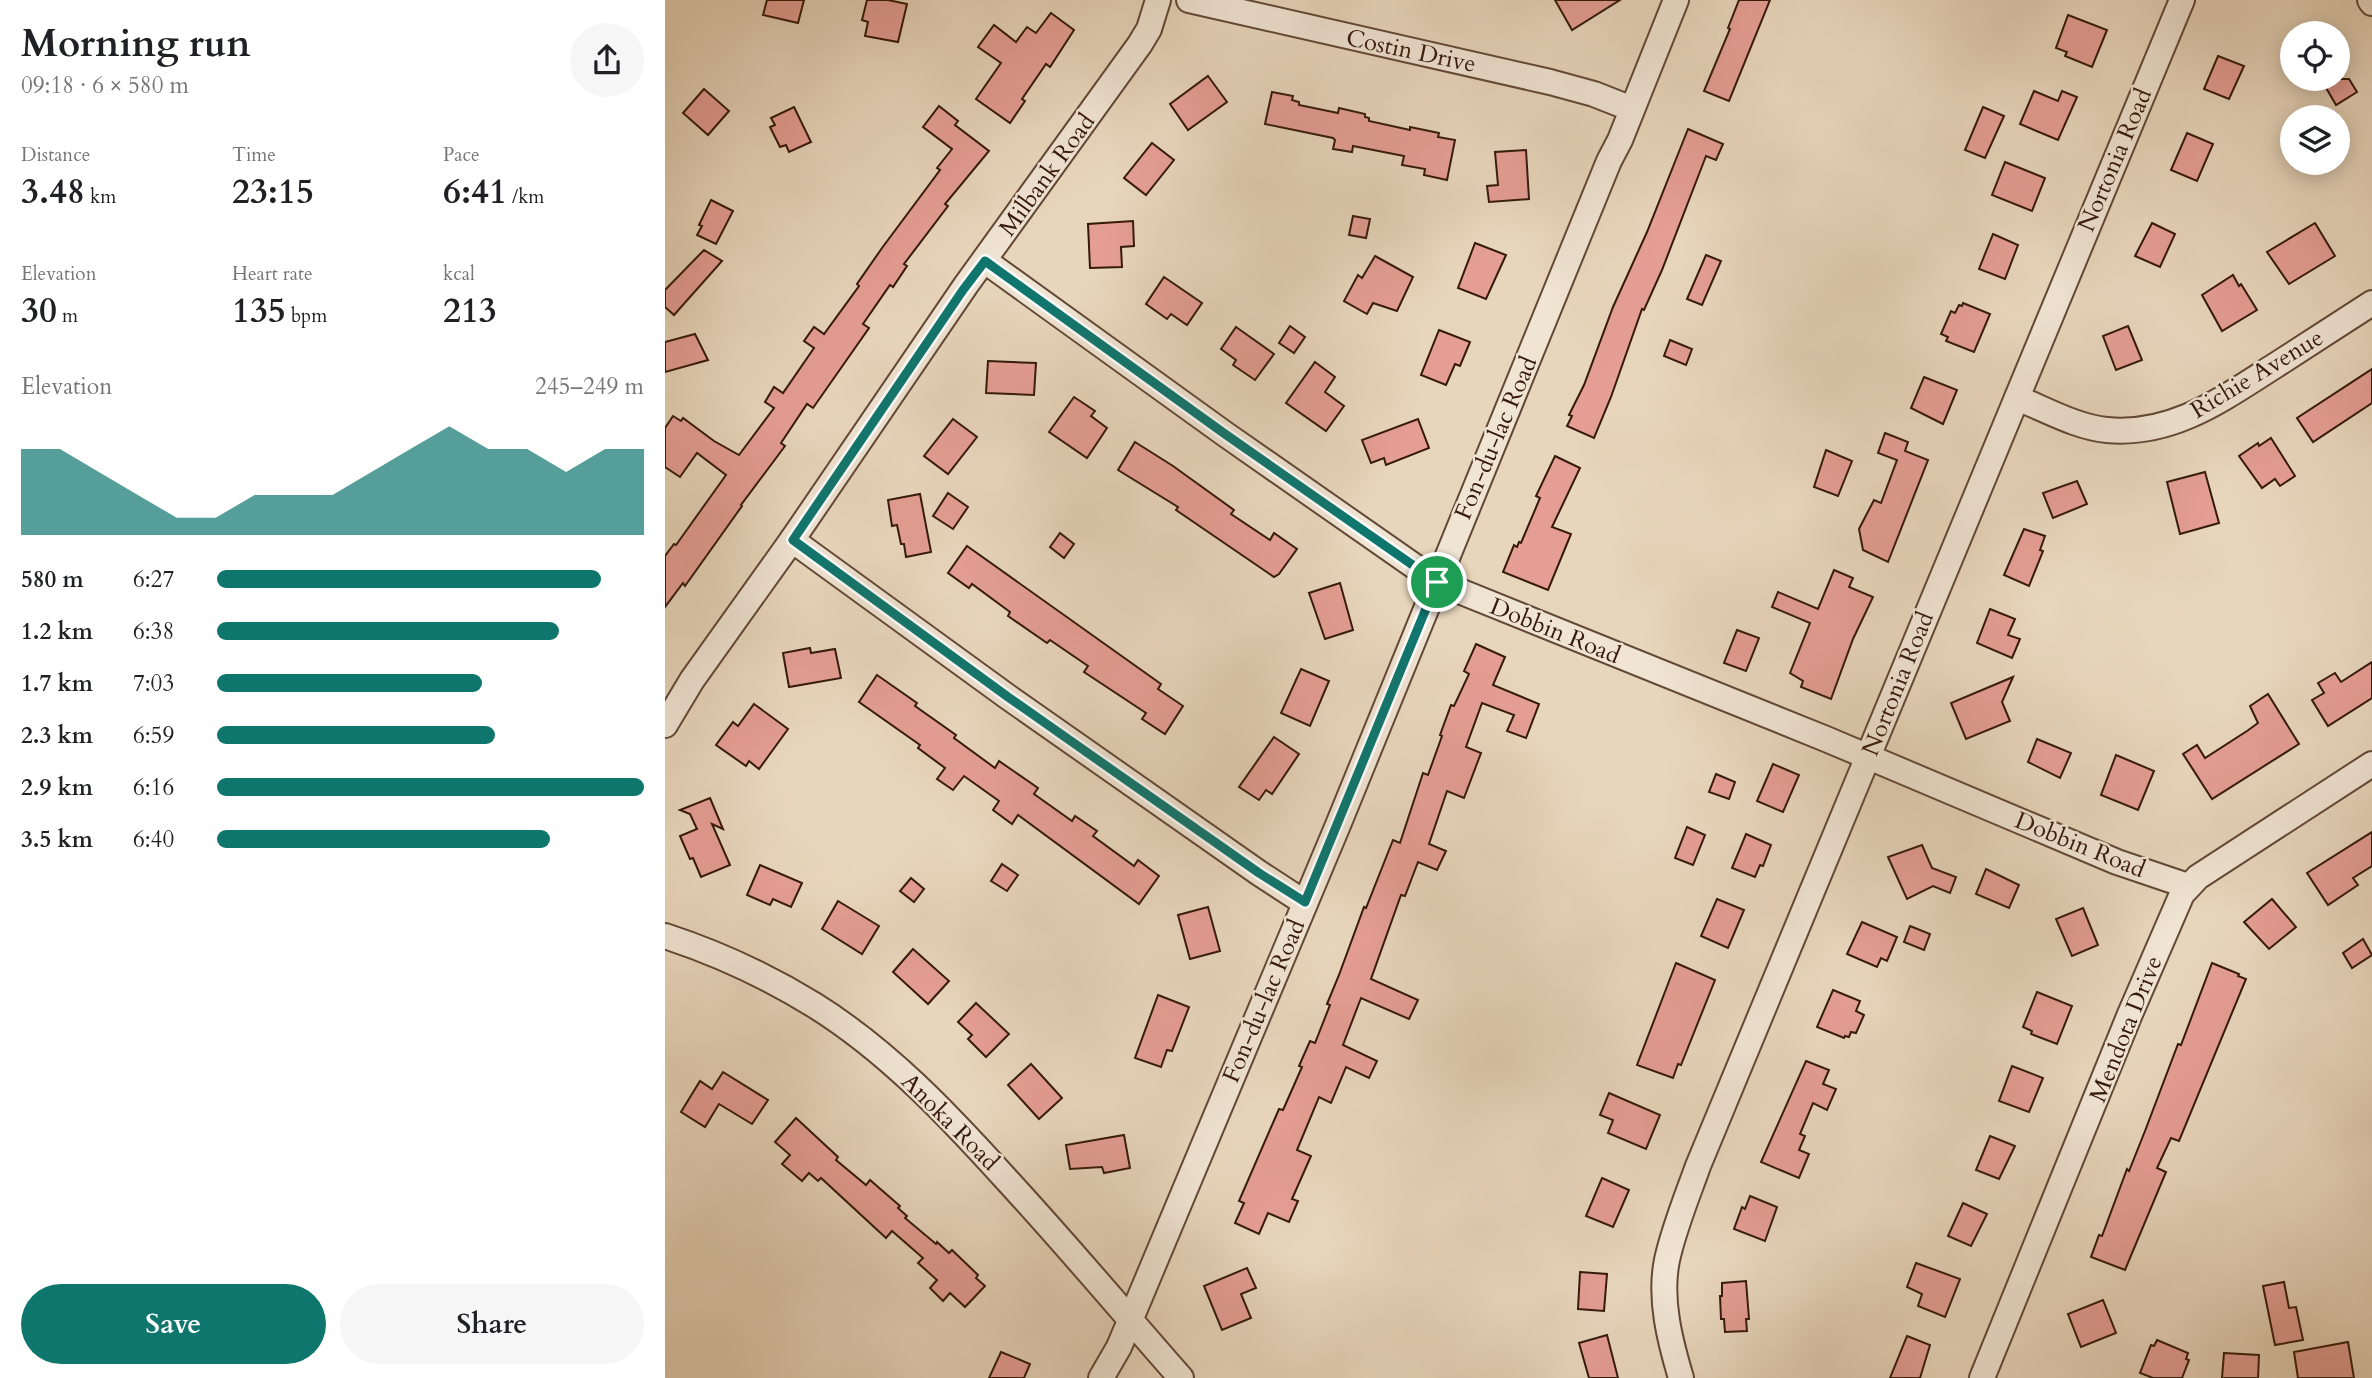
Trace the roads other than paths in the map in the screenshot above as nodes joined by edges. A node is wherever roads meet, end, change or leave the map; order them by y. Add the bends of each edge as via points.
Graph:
1 (1158, 0) edge
2 (1189, 0) edge
3 (1676, 0) edge
4 (2182, 0) edge
5 (1632, 109) junction
6 (985, 261) junction
7 (2372, 303) edge
8 (2017, 398) junction
9 (793, 540) junction
10 (1437, 582) junction
11 (665, 725) edge
12 (1868, 757) junction
13 (2372, 764) edge
14 (2188, 886) junction
15 (1305, 902) junction
16 (665, 936) edge
17 (1129, 1319) junction
18 (1991, 1375) edge
19 (1101, 1378) edge
20 (1181, 1378) edge
21 (1681, 1378) edge

1 - 6 street, Milbank Road via 1140,44
2 - 5 street, Costin Drive via 1551,82
3 - 5 street, Fon-du-lac Road
4 - 8 street, Nortonia Road
5 - 10 street, Fon-du-lac Road
6 - 9 street, Milbank Road
6 - 10 street, Dobbin Road
7 - 8 street, Richie Avenue via 2213,405 2162,426 2105,430
8 - 12 street, Nortonia Road
9 - 11 street, Milbank Road
9 - 15 street via 1008,697
10 - 12 street, Dobbin Road
10 - 15 street, Fon-du-lac Road
12 - 14 street, Dobbin Road via 2117,862
12 - 21 street, Nortonia Road via 1680,1215 1665,1283 1672,1349
13 - 14 street, Mendota Drive
14 - 18 street, Mendota Drive via 2130,1014
15 - 17 street, Fon-du-lac Road
16 - 17 street, Anoka Road via 765,976 816,1006 881,1054 975,1143
17 - 19 street, Fon-du-lac Road
17 - 20 street, Anoka Road

